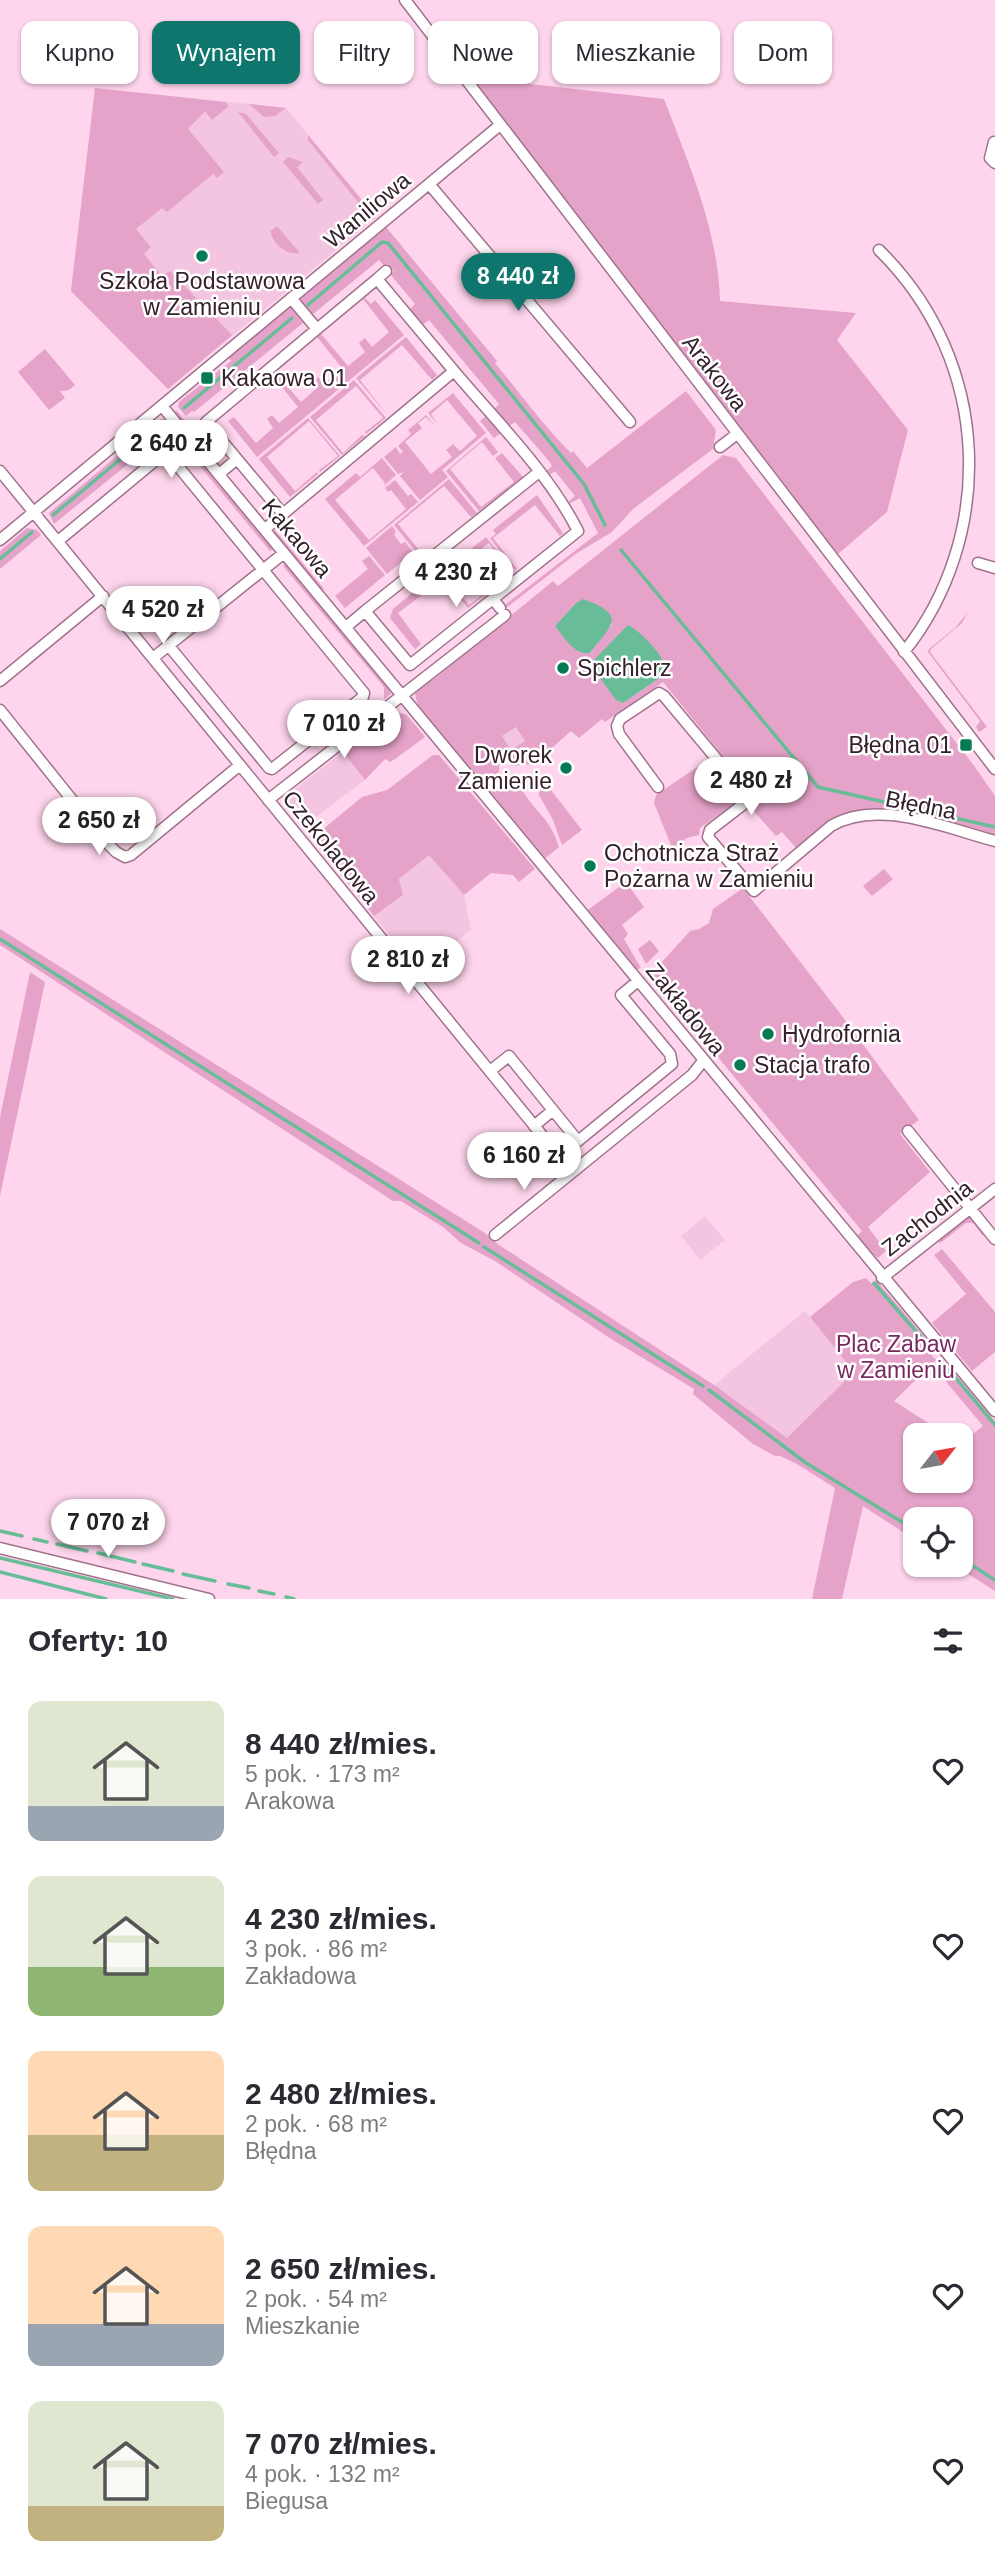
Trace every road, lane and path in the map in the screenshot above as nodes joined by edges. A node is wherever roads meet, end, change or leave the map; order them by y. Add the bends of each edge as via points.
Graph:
1 (404, 0) edge
2 (500, 125) junction
3 (995, 142) edge
4 (993, 161) edge
5 (429, 184) junction
6 (879, 250) dead end
7 (386, 271) dead end
8 (377, 279) junction
9 (291, 298) junction
10 (317, 329) junction
11 (454, 371) junction
12 (966, 373) dead end
13 (162, 406) junction
14 (630, 422) dead end
15 (737, 434) junction
16 (720, 447) dead end
17 (237, 459) junction
18 (0, 471) edge
19 (539, 472) junction
20 (219, 474) junction
21 (34, 512) junction
22 (283, 514) junction
23 (265, 529) junction
24 (0, 541) edge
25 (58, 541) junction
26 (284, 553) junction
27 (995, 568) edge
28 (264, 569) junction
29 (971, 575) dead end
30 (103, 596) junction
31 (493, 599) junction
32 (365, 611) junction
33 (939, 620) dead end
34 (346, 627) junction
35 (169, 646) junction
36 (904, 652) junction
37 (153, 658) junction
38 (0, 681) edge
39 (401, 696) junction
40 (0, 710) edge
41 (322, 729) junction
42 (248, 743) junction
43 (335, 747) junction
44 (233, 756) junction
45 (240, 765) junction
46 (995, 769) edge
47 (658, 786) dead end
48 (268, 800) junction
49 (995, 841) edge
50 (638, 981) junction
51 (703, 1061) junction
52 (490, 1071) junction
53 (553, 1110) junction
54 (534, 1126) junction
55 (908, 1131) dead end
56 (572, 1172) junction
57 (995, 1189) edge
58 (970, 1209) junction
59 (495, 1235) dead end
60 (995, 1238) edge
61 (882, 1278) junction
62 (995, 1411) edge
63 (0, 1548) edge
64 (209, 1599) edge

1 - 2 street, Arakowa
2 - 5 street, Waniliowa
2 - 15 street, Arakowa
3 - 4 street
5 - 9 street, Waniliowa
5 - 14 street
6 - 12 street via 927,306
7 - 8 street
8 - 10 street
8 - 11 street
9 - 10 street
9 - 13 street, Waniliowa
10 - 17 street via 206,422
11 - 19 street
11 - 22 street
13 - 20 street, Kakaowa
13 - 21 street, Waniliowa
15 - 16 street
15 - 36 street, Arakowa
17 - 20 street
17 - 22 street
18 - 21 street, Czekoladowa
19 - 31 street via 565,504 578,531
19 - 32 street
20 - 23 street, Kakaowa
21 - 24 street, Waniliowa
21 - 25 street, Czekoladowa
22 - 23 street
23 - 26 street, Kakaowa
25 - 28 street via 168,454
25 - 30 street, Czekoladowa
26 - 28 street
26 - 34 street, Kakaowa
27 - 29 street via 979,559
28 - 35 street
28 - 41 street via 363,690 363,697
30 - 37 street, Czekoladowa
30 - 38 street
31 - 32 street via 410,665
31 - 39 street via 503,612
32 - 34 street
33 - 36 street
34 - 39 street, Kakaowa
35 - 37 street
35 - 42 street
36 - 46 street, Arakowa
37 - 44 street, Czekoladowa
39 - 43 street
39 - 50 street, Zakładowa
40 - 45 street via 105,841 125,856
41 - 42 street via 272,769
41 - 43 street
42 - 44 street
43 - 48 street
44 - 45 street, Czekoladowa
45 - 48 street, Czekoladowa
47 - 49 street, Błędna via 618,734 617,726 620,719 659,693 745,793 745,803 710,830 708,837 754,891 846,819 882,814 903,817
48 - 52 street, Czekoladowa
50 - 51 street, Zakładowa
50 - 53 street via 621,995 670,1054 672,1064 578,1142
51 - 56 street via 692,1075
51 - 61 street, Zakładowa
52 - 53 street via 509,1056
52 - 54 street, Czekoladowa
53 - 54 street
54 - 56 street, Czekoladowa
55 - 58 street
56 - 59 street
57 - 58 street, Zachodnia
58 - 60 street
58 - 61 street, Zachodnia
61 - 62 street, Zakładowa
63 - 64 street

